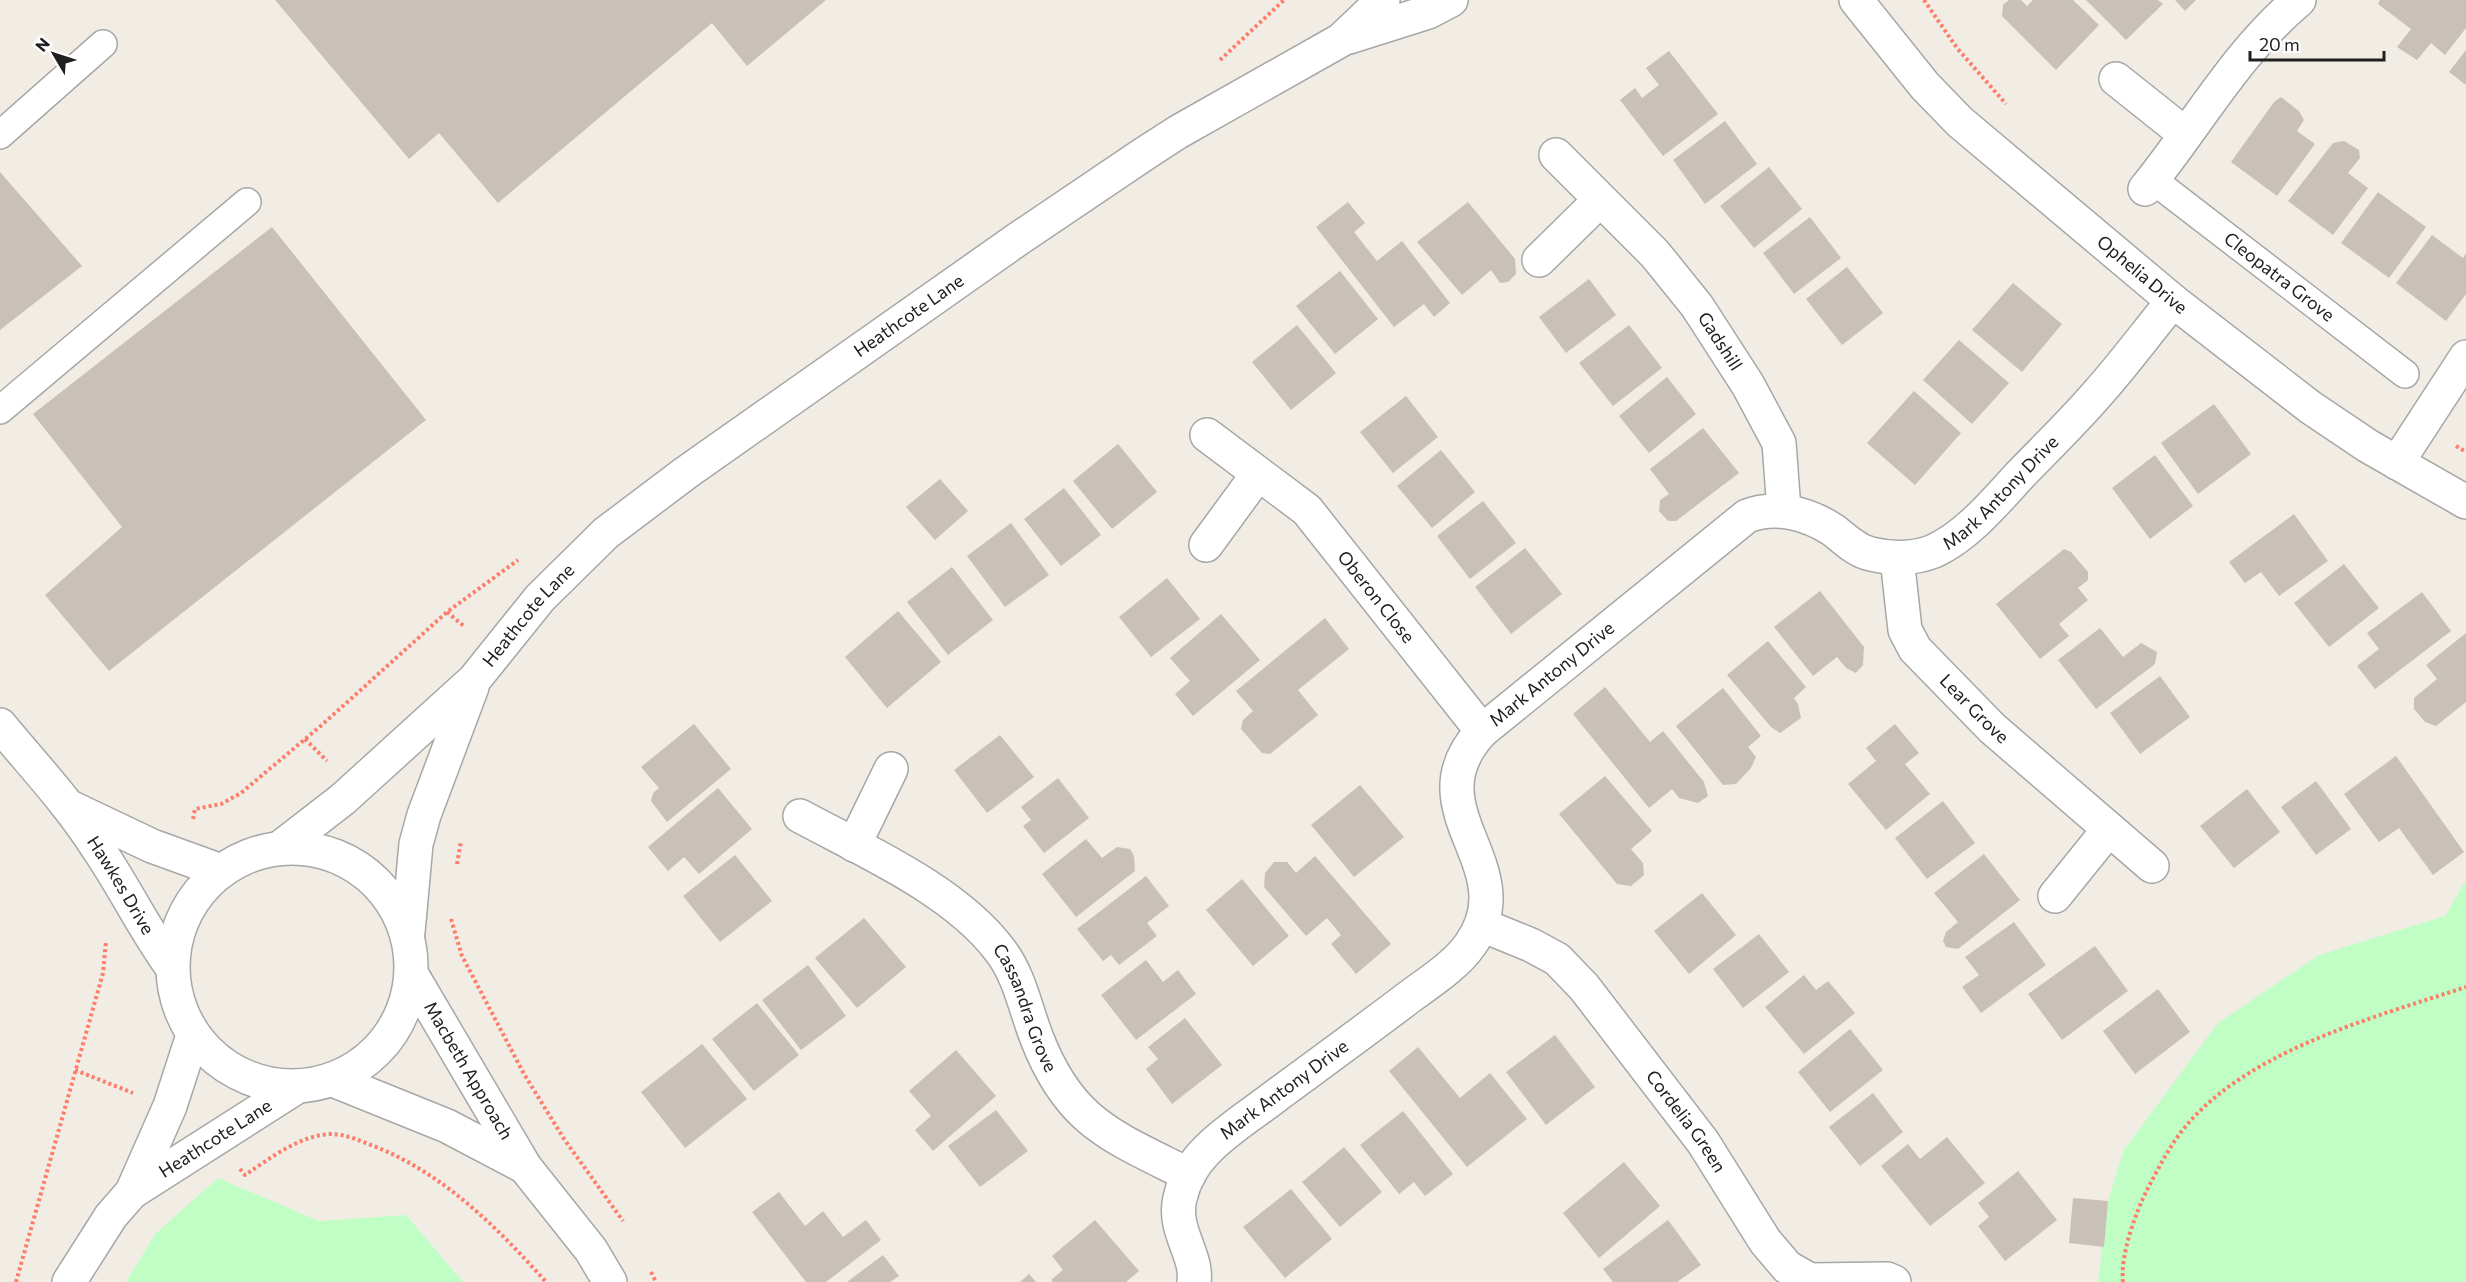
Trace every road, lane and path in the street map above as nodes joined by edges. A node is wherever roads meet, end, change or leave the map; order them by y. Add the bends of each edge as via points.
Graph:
1 (1284, 0) edge
2 (1383, 0) edge
3 (1451, 0) edge
4 (1856, 0) edge
5 (2300, 0) edge
6 (1341, 40) junction
7 (103, 44) dead end
8 (1218, 62) dead end
9 (2116, 79) dead end
10 (2185, 134) junction
11 (0, 135) edge
12 (1556, 155) dead end
13 (2149, 184) joint
14 (1600, 200) junction
15 (247, 202) dead end
16 (1539, 260) dead end
17 (2173, 301) junction
18 (2466, 357) edge
19 (2405, 374) dead end
20 (0, 410) edge
21 (1207, 435) dead end
22 (2455, 446) dead end
23 (2466, 452) edge
24 (2397, 463) junction
25 (1258, 474) junction
26 (2466, 502) edge
27 (1784, 510) junction
28 (1206, 545) dead end
29 (1897, 558) junction
30 (475, 635) dead end
31 (474, 680) junction
32 (0, 725) edge
33 (1482, 731) junction
34 (305, 739) junction
35 (331, 764) dead end
36 (891, 769) dead end
37 (68, 806) junction
38 (195, 809) dead end
39 (800, 816) dead end
40 (2109, 829) junction
41 (461, 840) dead end
42 (854, 845) junction
43 (281, 847) junction
44 (2152, 866) dead end
45 (221, 871) junction
46 (456, 871) dead end
47 (2055, 896) dead end
48 (452, 910) dead end
49 (1482, 926) junction
50 (104, 934) dead end
51 (408, 934) junction
52 (172, 967) junction
53 (412, 975) junction
54 (2466, 987) edge
55 (193, 1035) junction
56 (75, 1070) junction
57 (333, 1080) junction
58 (298, 1086) junction
59 (137, 1094) dead end
60 (525, 1167) junction
61 (245, 1175) dead end
62 (1189, 1175) junction
63 (132, 1192) junction
64 (626, 1225) dead end
65 (648, 1268) dead end
66 (16, 1282) edge
67 (69, 1282) edge
68 (546, 1282) edge
69 (610, 1282) edge
70 (656, 1282) edge
71 (1194, 1282) edge
72 (1894, 1282) edge
73 (2123, 1282) edge

1 - 8 path
2 - 6 street, Heathcote Lane
3 - 6 street via 1428,12
4 - 17 street, Ophelia Drive via 1904,62 1960,122
5 - 10 street, Cleopatra Grove via 2273,22
6 - 31 street, Heathcote Lane via 1169,137 679,477 572,564
7 - 11 lane
9 - 10 street
10 - 13 street, Cleopatra Grove
12 - 14 street, Gadshill
13 - 19 lane, Cleopatra Grove
14 - 16 street
14 - 27 street, Gadshill via 1655,254 1690,298 1748,385 1779,443
15 - 20 lane
17 - 24 street, Ophelia Drive via 2310,407
17 - 29 street, Mark Antony Drive via 2098,393 1998,498 1946,544
18 - 24 street
21 - 25 street, Oberon Close
22 - 23 path
24 - 26 street, Ophelia Drive
25 - 28 street
25 - 33 street, Oberon Close via 1307,510
27 - 29 street, Mark Antony Drive via 1831,529 1862,552
27 - 33 street, Mark Antony Drive via 1762,510 1747,516
29 - 40 street, Lear Grove via 1905,630 1915,649 1992,728
30 - 34 path via 447,612
31 - 43 street, Heathcote Lane via 351,792
31 - 51 street, Heathcote Lane via 424,815 415,855
32 - 37 street, Hawkes Drive
33 - 49 street, Mark Antony Drive via 1459,765 1456,791 1459,814 1481,865 1488,894
34 - 35 path
34 - 38 path via 241,793 221,804
36 - 42 street
37 - 45 street, Hawkes Drive via 152,846
37 - 52 street, Hawkes Drive
39 - 42 street, Cassandra Grove
40 - 44 street, Lear Grove
40 - 47 street
41 - 46 path
42 - 62 street, Cassandra Grove via 950,901 978,924 1001,950 1011,969 1046,1062 1064,1093 1111,1136
43 - 45 street via 234,862
43 - 51 street via 323,851 357,865 388,894
45 - 52 street via 201,890 180,926
48 - 64 path via 451,920 462,956 524,1074 564,1139
49 - 62 street, Mark Antony Drive via 1470,947 1437,976 1229,1131 1206,1150
49 - 72 street, Cordelia Green via 1557,959 1584,987 1703,1142 1765,1241 1787,1267 1810,1280
50 - 56 path via 103,973
51 - 53 street
52 - 55 street via 178,1004
53 - 57 street via 402,1016 387,1040 356,1068
53 - 60 street, Macbeth Approach
54 - 73 path via 2326,1034 2292,1049 2224,1091 2176,1138 2156,1172 2136,1211
55 - 58 street via 220,1062 257,1081
55 - 63 street, Heathcote Lane via 170,1106
56 - 59 path
56 - 66 path
57 - 58 street
57 - 60 street, Macbeth Approach via 447,1126
58 - 63 street, Heathcote Lane
60 - 69 street, Macbeth Approach via 591,1250
61 - 68 path via 315,1137 330,1134 362,1141 437,1178 488,1221
62 - 71 street, Mark Antony Drive via 1180,1196 1178,1220
63 - 67 street, Heathcote Lane via 111,1216
65 - 70 path

